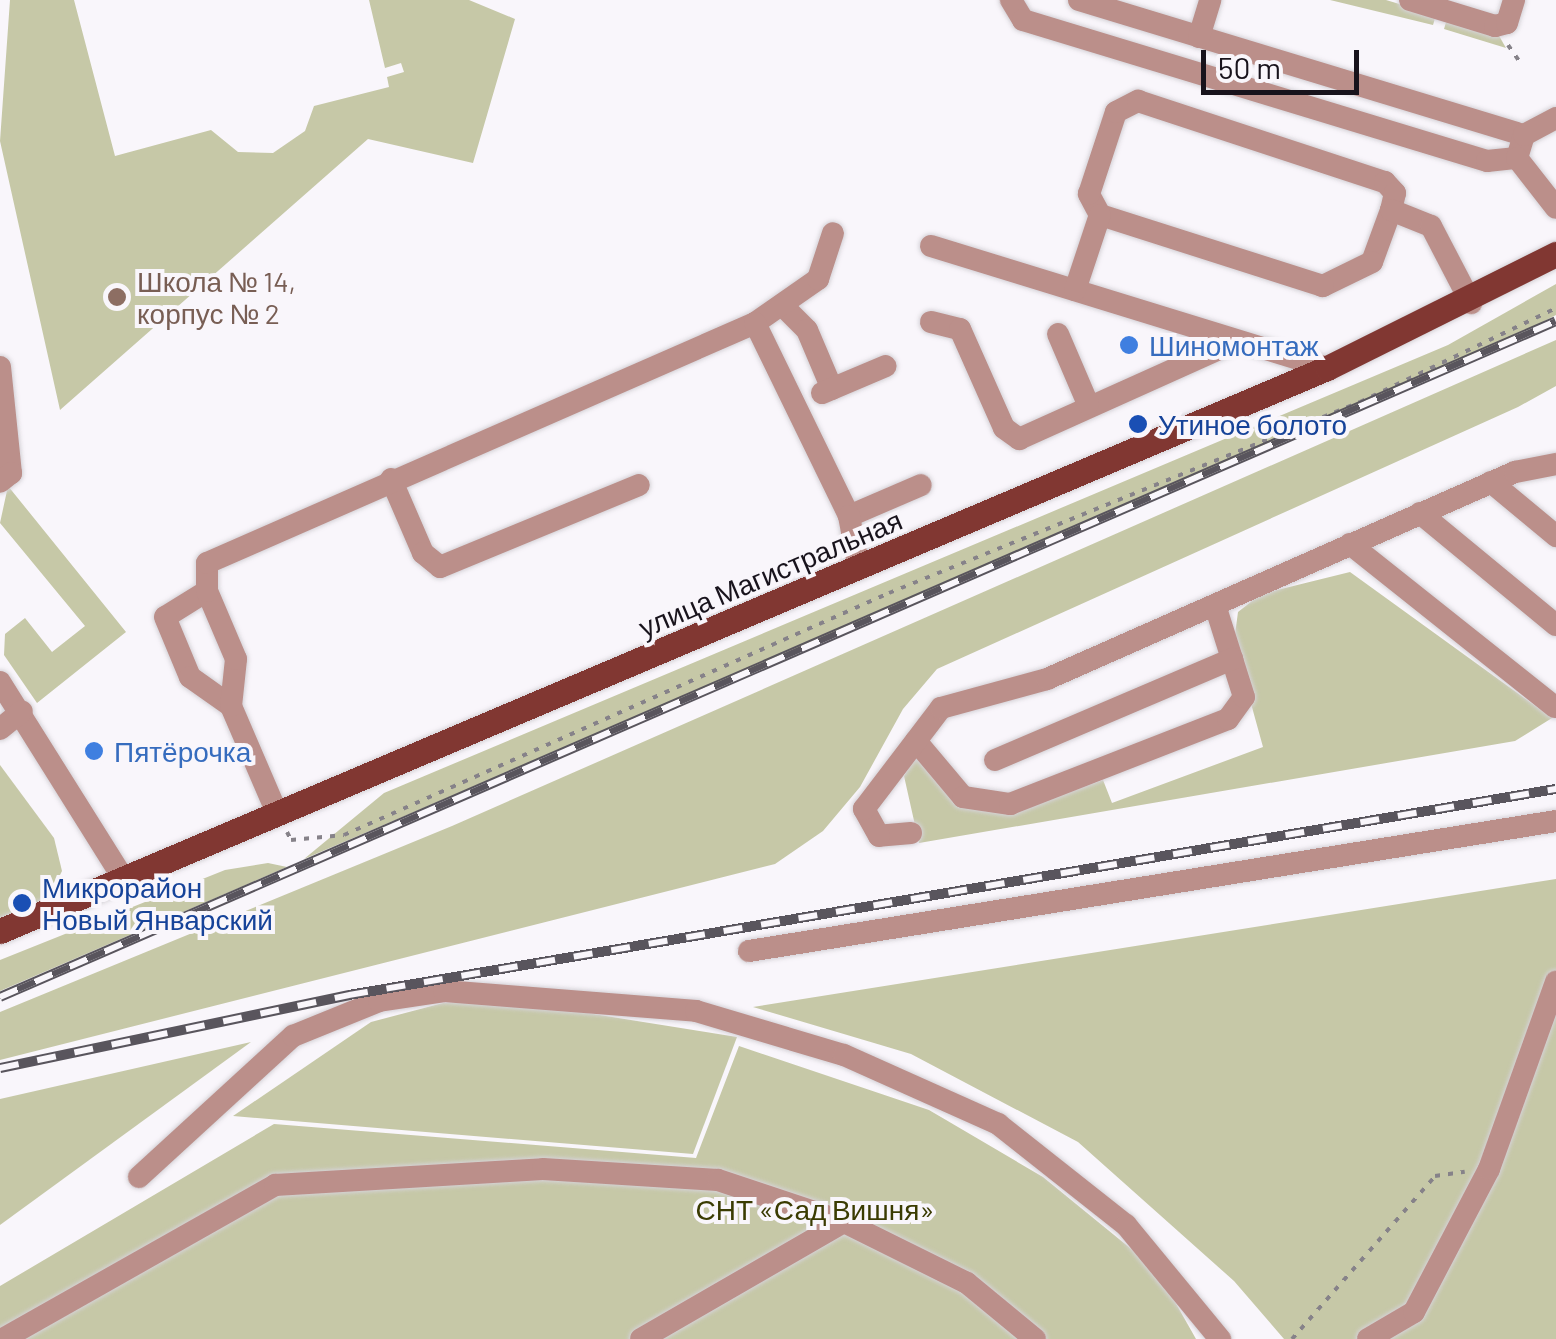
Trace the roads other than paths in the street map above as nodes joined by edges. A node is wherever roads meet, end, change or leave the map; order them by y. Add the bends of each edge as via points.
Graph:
1 (1010, 0) edge
2 (1079, 0) edge
3 (1210, 0) edge
4 (1410, 0) edge
5 (1514, 0) edge
6 (1199, 36) junction
7 (1556, 118) edge
8 (1520, 147) junction
9 (1556, 208) edge
10 (1391, 210) junction
11 (1100, 215) junction
12 (833, 233) dead end
13 (931, 246) dead end
14 (1556, 254) edge
15 (1075, 290) junction
16 (1471, 303) junction
17 (782, 305) junction
18 (932, 322) dead end
19 (756, 323) junction
20 (1058, 334) dead end
21 (1237, 341) junction
22 (886, 366) dead end
23 (0, 367) edge
24 (1327, 368) junction
25 (832, 388) junction
26 (800, 403) junction
27 (1088, 404) junction
28 (1556, 464) edge
29 (391, 479) junction
30 (0, 482) edge
31 (1491, 482) junction
32 (639, 485) dead end
33 (921, 485) dead end
34 (1420, 514) junction
35 (849, 516) junction
36 (1556, 536) edge
37 (1350, 544) junction
38 (858, 568) junction
39 (206, 591) junction
40 (1216, 608) junction
41 (1556, 625) edge
42 (1232, 659) junction
43 (0, 682) edge
44 (231, 706) junction
45 (1555, 707) edge
46 (22, 712) junction
47 (0, 729) edge
48 (916, 740) junction
49 (995, 760) dead end
50 (277, 813) junction
51 (1556, 822) edge
52 (912, 834) dead end
53 (123, 878) junction
54 (0, 931) edge
55 (749, 951) dead end
56 (1556, 982) edge
57 (139, 1177) dead end
58 (844, 1222) junction
59 (3, 1339) edge
60 (641, 1339) edge
61 (1036, 1339) edge
62 (1220, 1339) edge
63 (1368, 1339) edge

1 - 8 street via 1023,20 1487,161
2 - 6 street
3 - 6 street
4 - 5 street via 1495,26 1507,22
6 - 8 street
7 - 8 street
8 - 9 street
10 - 11 street via 1372,262 1323,286
10 - 11 street via 1395,193 1385,182 1130,101 1116,112 1089,194
10 - 16 street via 1430,226
11 - 15 street
12 - 17 street via 818,280
13 - 15 street
14 - 16 main road, улица Магистральная
15 - 21 street
16 - 24 main road, улица Магистральная
17 - 19 street
17 - 25 street via 807,330
18 - 27 street via 960,329 1010,437 1028,438
19 - 26 street via 785,392
19 - 29 street
20 - 27 street
21 - 24 street
21 - 27 street
22 - 25 street
23 - 30 street via 11,473
24 - 38 main road, улица Магистральная
25 - 26 street
26 - 35 street
28 - 31 street
29 - 32 street via 423,553 440,567
29 - 39 street via 220,553 207,562
31 - 34 street
31 - 36 street
33 - 35 street
34 - 37 street
34 - 41 street
35 - 38 street
37 - 40 street
37 - 45 street
38 - 50 main road, улица Магистральная
39 - 44 street via 236,659
39 - 44 street via 165,616 190,677
40 - 42 street
40 - 48 street via 1047,679 941,708
42 - 48 street via 1244,697 1236,716 1010,804 963,797
42 - 49 street
43 - 46 street
44 - 50 street
46 - 47 street
46 - 53 street
48 - 52 street via 864,809 878,836
50 - 53 main road, улица Магистральная
51 - 55 street
53 - 54 main road, улица Магистральная
56 - 63 street via 1489,1170 1414,1312
57 - 62 street via 293,1036 378,1001 462,991 696,1010 844,1054 998,1124 1126,1225
58 - 59 street via 718,1180 543,1169 275,1185
58 - 60 street
58 - 61 street via 966,1283

